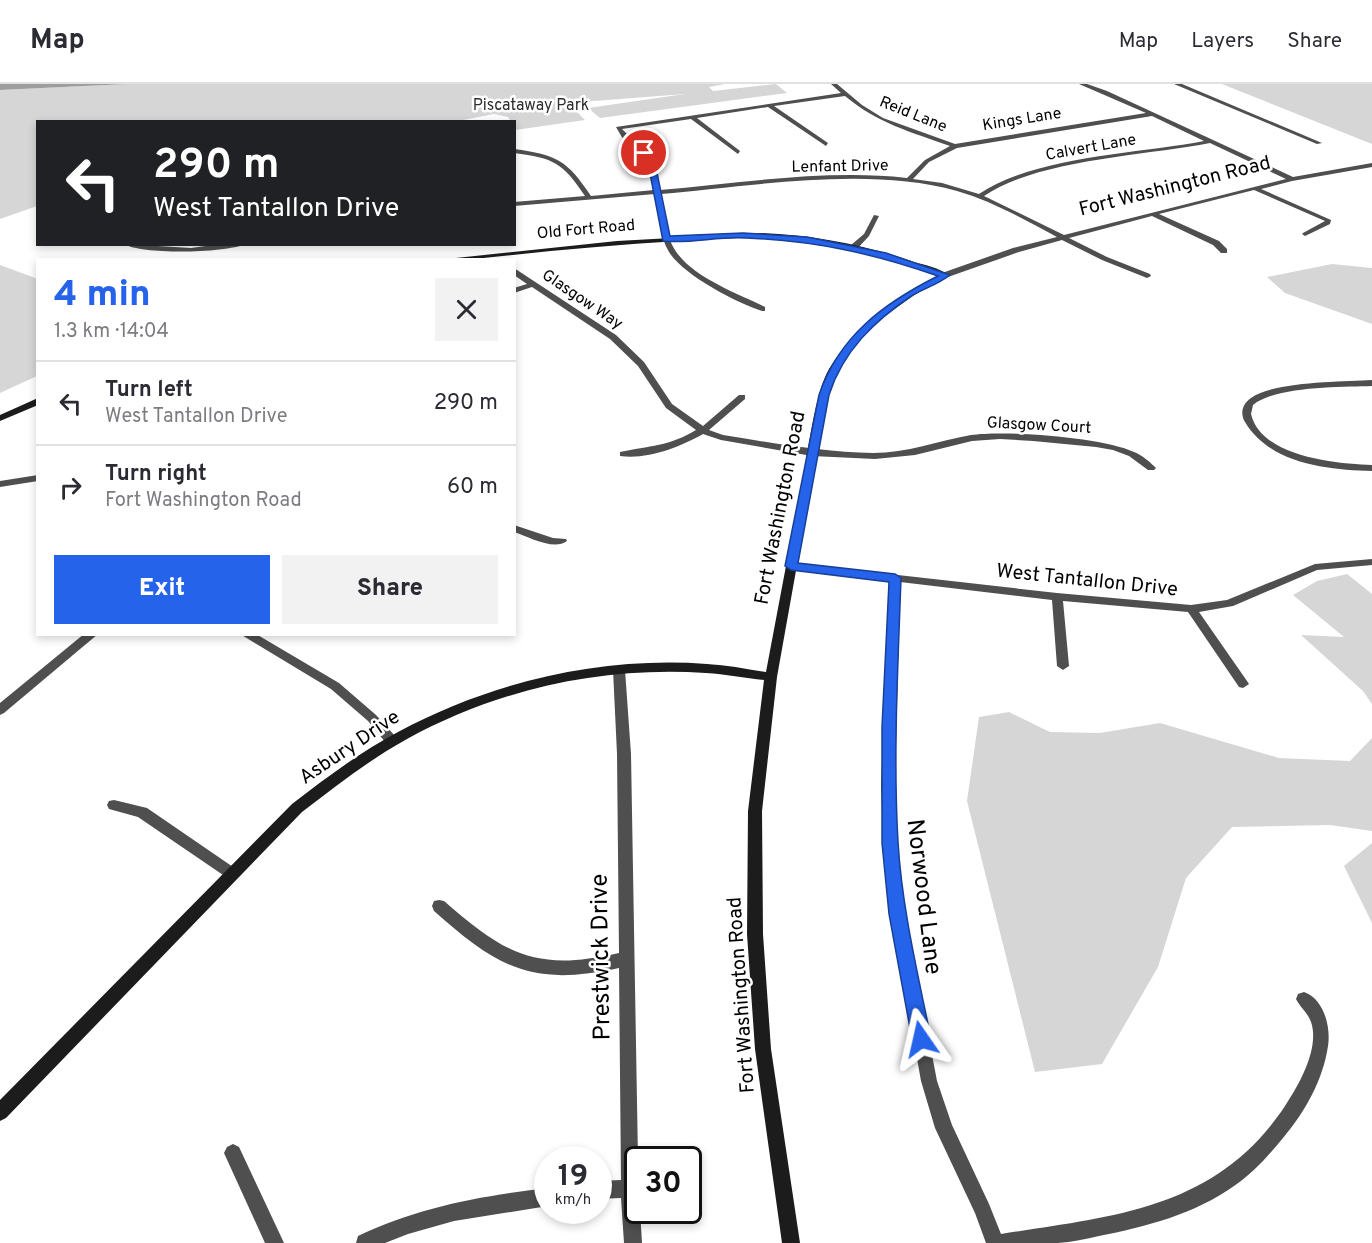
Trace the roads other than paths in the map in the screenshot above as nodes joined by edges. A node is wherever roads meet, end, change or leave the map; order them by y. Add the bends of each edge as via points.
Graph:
1 (834, 84) edge
2 (1082, 84) edge
3 (1177, 84) edge
4 (846, 94) junction
5 (768, 105) junction
6 (1152, 114) junction
7 (691, 116) junction
8 (1211, 141) junction
9 (1320, 143) dead end
10 (826, 144) dead end
11 (955, 146) junction
12 (516, 151) edge
13 (738, 152) dead end
14 (1368, 165) edge
15 (1372, 169) edge
16 (1292, 179) junction
17 (908, 180) junction
18 (1254, 188) junction
19 (658, 193) junction
20 (980, 196) junction
21 (589, 197) junction
22 (516, 204) edge
23 (1154, 214) junction
24 (876, 216) dead end
25 (1305, 234) dead end
26 (1062, 238) junction
27 (666, 239) junction
28 (132, 246) edge
29 (226, 246) edge
30 (854, 247) junction
31 (1224, 251) dead end
32 (505, 256) edge
33 (472, 258) edge
34 (516, 271) edge
35 (945, 275) junction
36 (1147, 276) dead end
37 (533, 284) junction
38 (516, 290) edge
39 (762, 309) dead end
40 (1372, 383) edge
41 (742, 397) dead end
42 (35, 404) edge
43 (0, 418) edge
44 (704, 431) junction
45 (812, 453) junction
46 (624, 454) dead end
47 (1151, 468) dead end
48 (1372, 468) edge
49 (36, 478) edge
50 (0, 484) edge
51 (516, 529) edge
52 (562, 541) dead end
53 (1372, 562) edge
54 (791, 566) junction
55 (895, 578) junction
56 (1057, 597) junction
57 (1191, 609) junction
58 (90, 636) edge
59 (249, 636) edge
60 (1063, 666) dead end
61 (619, 670) junction
62 (771, 677) junction
63 (1243, 684) dead end
64 (0, 710) edge
65 (391, 740) junction
66 (114, 804) dead end
67 (231, 873) junction
68 (439, 906) dead end
69 (626, 959) junction
70 (1304, 999) dead end
71 (0, 1112) edge
72 (629, 1146) edge
73 (233, 1153) dead end
74 (534, 1199) edge
75 (632, 1224) edge
76 (275, 1243) edge
77 (365, 1243) edge
78 (633, 1243) edge
79 (791, 1243) edge
80 (995, 1243) edge
81 (1001, 1243) edge

1 - 4 street, Reid Lane
2 - 6 street
3 - 9 street
4 - 5 street
4 - 11 street, Reid Lane via 881,119
5 - 7 street
5 - 10 street
6 - 8 street
6 - 11 street, Kings Lane
7 - 13 street
7 - 19 street via 618,128 648,159
8 - 16 street
8 - 20 street, Calvert Lane via 1043,171 1002,183
11 - 17 street, Kings Lane via 927,161
12 - 21 street via 546,156 569,168
14 - 15 street
14 - 16 street, Fort Washington Road
16 - 18 street, Fort Washington Road
17 - 19 street, Lenfant Drive via 822,178
17 - 20 street, Lenfant Drive
18 - 23 street, Fort Washington Road
18 - 25 street via 1328,220
19 - 21 street, Lenfant Drive
19 - 27 street
20 - 26 street, Lenfant Drive
21 - 22 street, Lenfant Drive
23 - 26 street, Fort Washington Road
23 - 31 street via 1216,243
24 - 30 street via 867,235
26 - 35 street, Fort Washington Road via 982,260
26 - 36 street, Lenfant Drive via 1120,268
27 - 30 main road, Old Fort Road via 777,236
27 - 32 main road, Old Fort Road via 599,242
27 - 39 street via 676,260
28 - 29 street via 191,250
30 - 35 main road, Old Fort Road
32 - 33 main road, Old Fort Road
34 - 37 street, Glasgow Way
35 - 45 main road, Fort Washington Road via 894,304 847,348 827,383
37 - 38 street
37 - 44 street, Glasgow Way via 613,337 641,364 669,406
40 - 48 street via 1272,392 1256,398 1246,412 1257,432 1286,452 1322,464
41 - 44 street
42 - 43 main road
44 - 45 street, Glasgow Way via 741,442
44 - 46 street via 669,447
45 - 47 street, Glasgow Court via 875,456 972,438 1010,436 1096,444 1132,454
45 - 54 main road, Fort Washington Road
49 - 50 street
51 - 52 street
53 - 57 street, West Tantallon Drive via 1315,567 1229,603
54 - 55 street, West Tantallon Drive
54 - 62 main road, Fort Washington Road
55 - 56 street, West Tantallon Drive
55 - 80 street, Norwood Lane via 888,785 898,914 929,1081 944,1128
56 - 57 street, West Tantallon Drive
56 - 60 street
57 - 63 street
58 - 64 street
59 - 65 street via 335,686
61 - 62 main road, Asbury Drive via 698,667
61 - 65 main road, Asbury Drive via 565,677 490,696
61 - 69 street, Prestwick Drive
62 - 79 main road, Fort Washington Road via 755,811 755,934 763,1049
65 - 67 main road, Asbury Drive via 320,788
66 - 67 street via 142,812
67 - 71 main road, Asbury Drive
68 - 69 street via 489,946 527,965 579,970
69 - 72 street, Prestwick Drive
70 - 81 street via 1321,1026 1321,1044 1312,1077 1272,1142 1243,1168 1215,1190 1146,1217
73 - 76 street
74 - 77 street via 460,1210
75 - 78 street, Prestwick Drive

